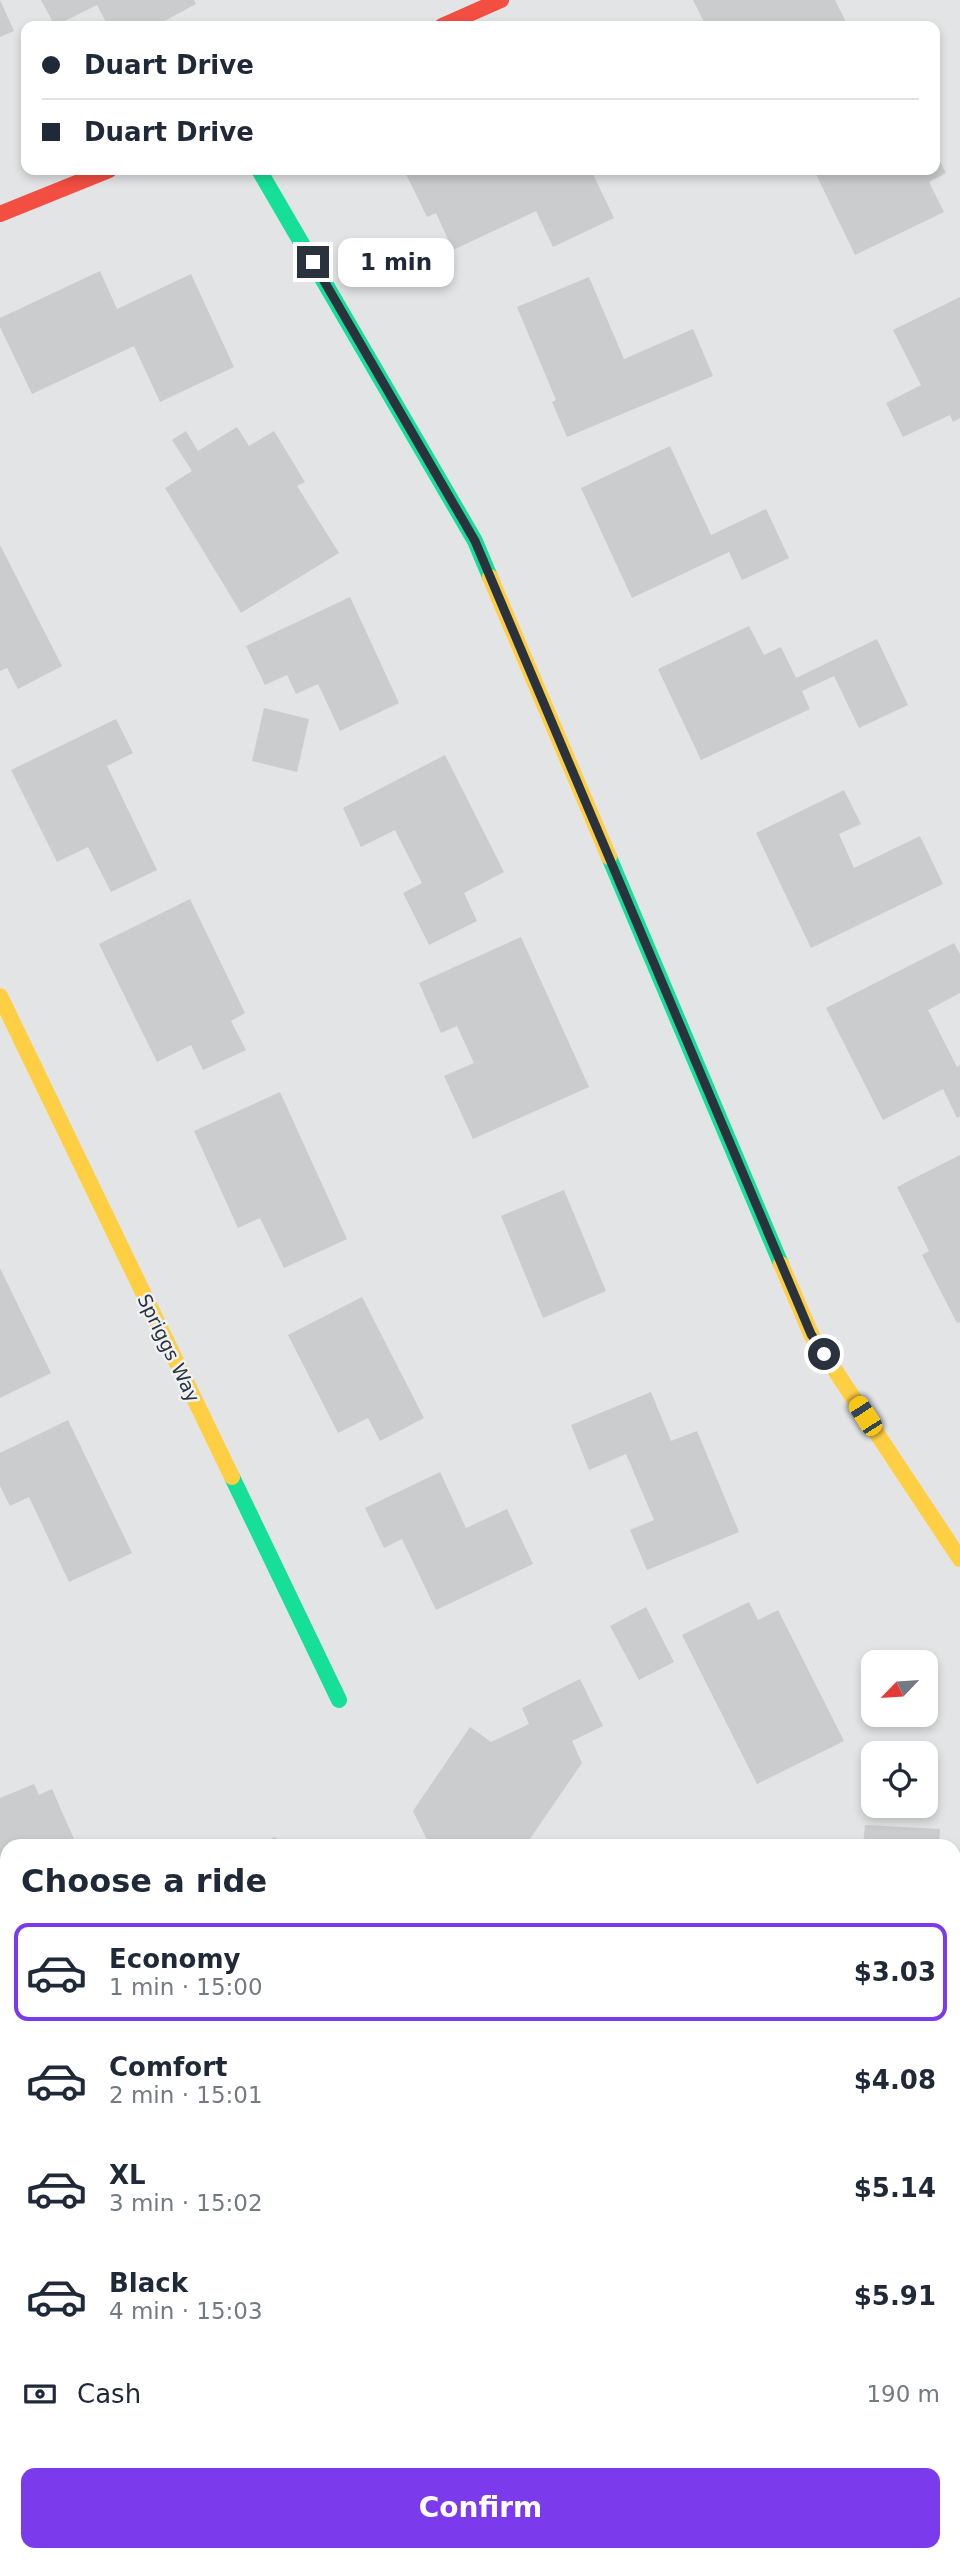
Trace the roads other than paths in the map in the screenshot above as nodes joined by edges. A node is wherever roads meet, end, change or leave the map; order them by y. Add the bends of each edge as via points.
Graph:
1 (501, 0) edge
2 (453, 21) edge
3 (98, 175) edge
4 (262, 175) edge
5 (0, 214) edge
6 (0, 996) edge
7 (960, 1559) edge
8 (339, 1700) dead end

1 - 2 street
3 - 5 street
4 - 7 street via 475,541 811,1334
6 - 8 street, Spriggs Way

